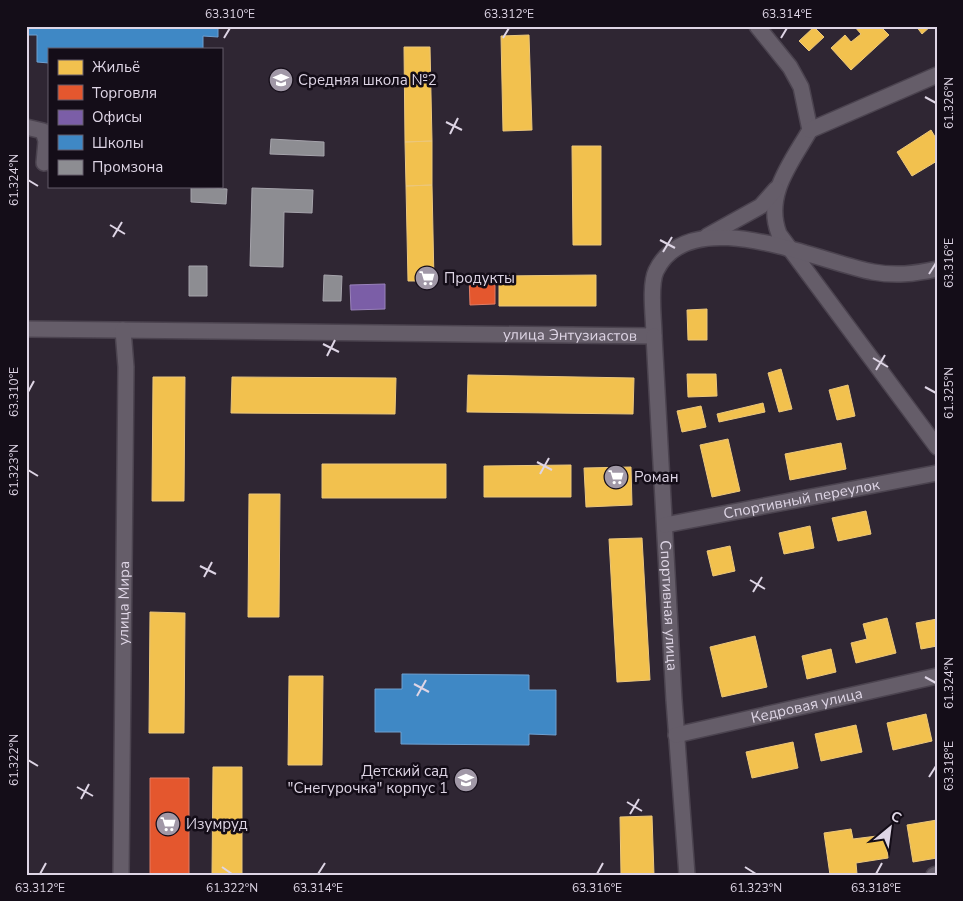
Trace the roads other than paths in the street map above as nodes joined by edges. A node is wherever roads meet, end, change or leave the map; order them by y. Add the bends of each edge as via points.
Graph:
1 (757, 26) edge
2 (937, 75) edge
3 (26, 127) edge
4 (810, 130) junction
5 (44, 163) dead end
6 (779, 185) junction
7 (699, 240) junction
8 (789, 249) junction
9 (937, 269) edge
10 (26, 329) edge
11 (124, 330) junction
12 (654, 336) junction
13 (937, 447) edge
14 (937, 473) edge
15 (665, 525) junction
16 (937, 676) edge
17 (676, 735) junction
18 (121, 875) edge
19 (687, 875) edge

1 - 4 street via 790,67 801,87
2 - 4 street
3 - 5 street via 43,131 46,140
4 - 6 street
6 - 7 street via 761,206
6 - 8 street via 773,210 779,234
7 - 8 street, улица Энтузиастов via 738,238
7 - 12 street, улица Энтузиастов via 670,253 655,273
8 - 9 street, улица Энтузиастов via 830,262 890,274 908,275
8 - 13 street
10 - 11 street, улица Энтузиастов
11 - 12 street, улица Энтузиастов
11 - 18 street, улица Мира
12 - 15 street, Спортивная улица
14 - 15 street, Спортивный переулок
15 - 17 street, Спортивная улица
16 - 17 street, Кедровая улица
17 - 19 street, Спортивная улица

